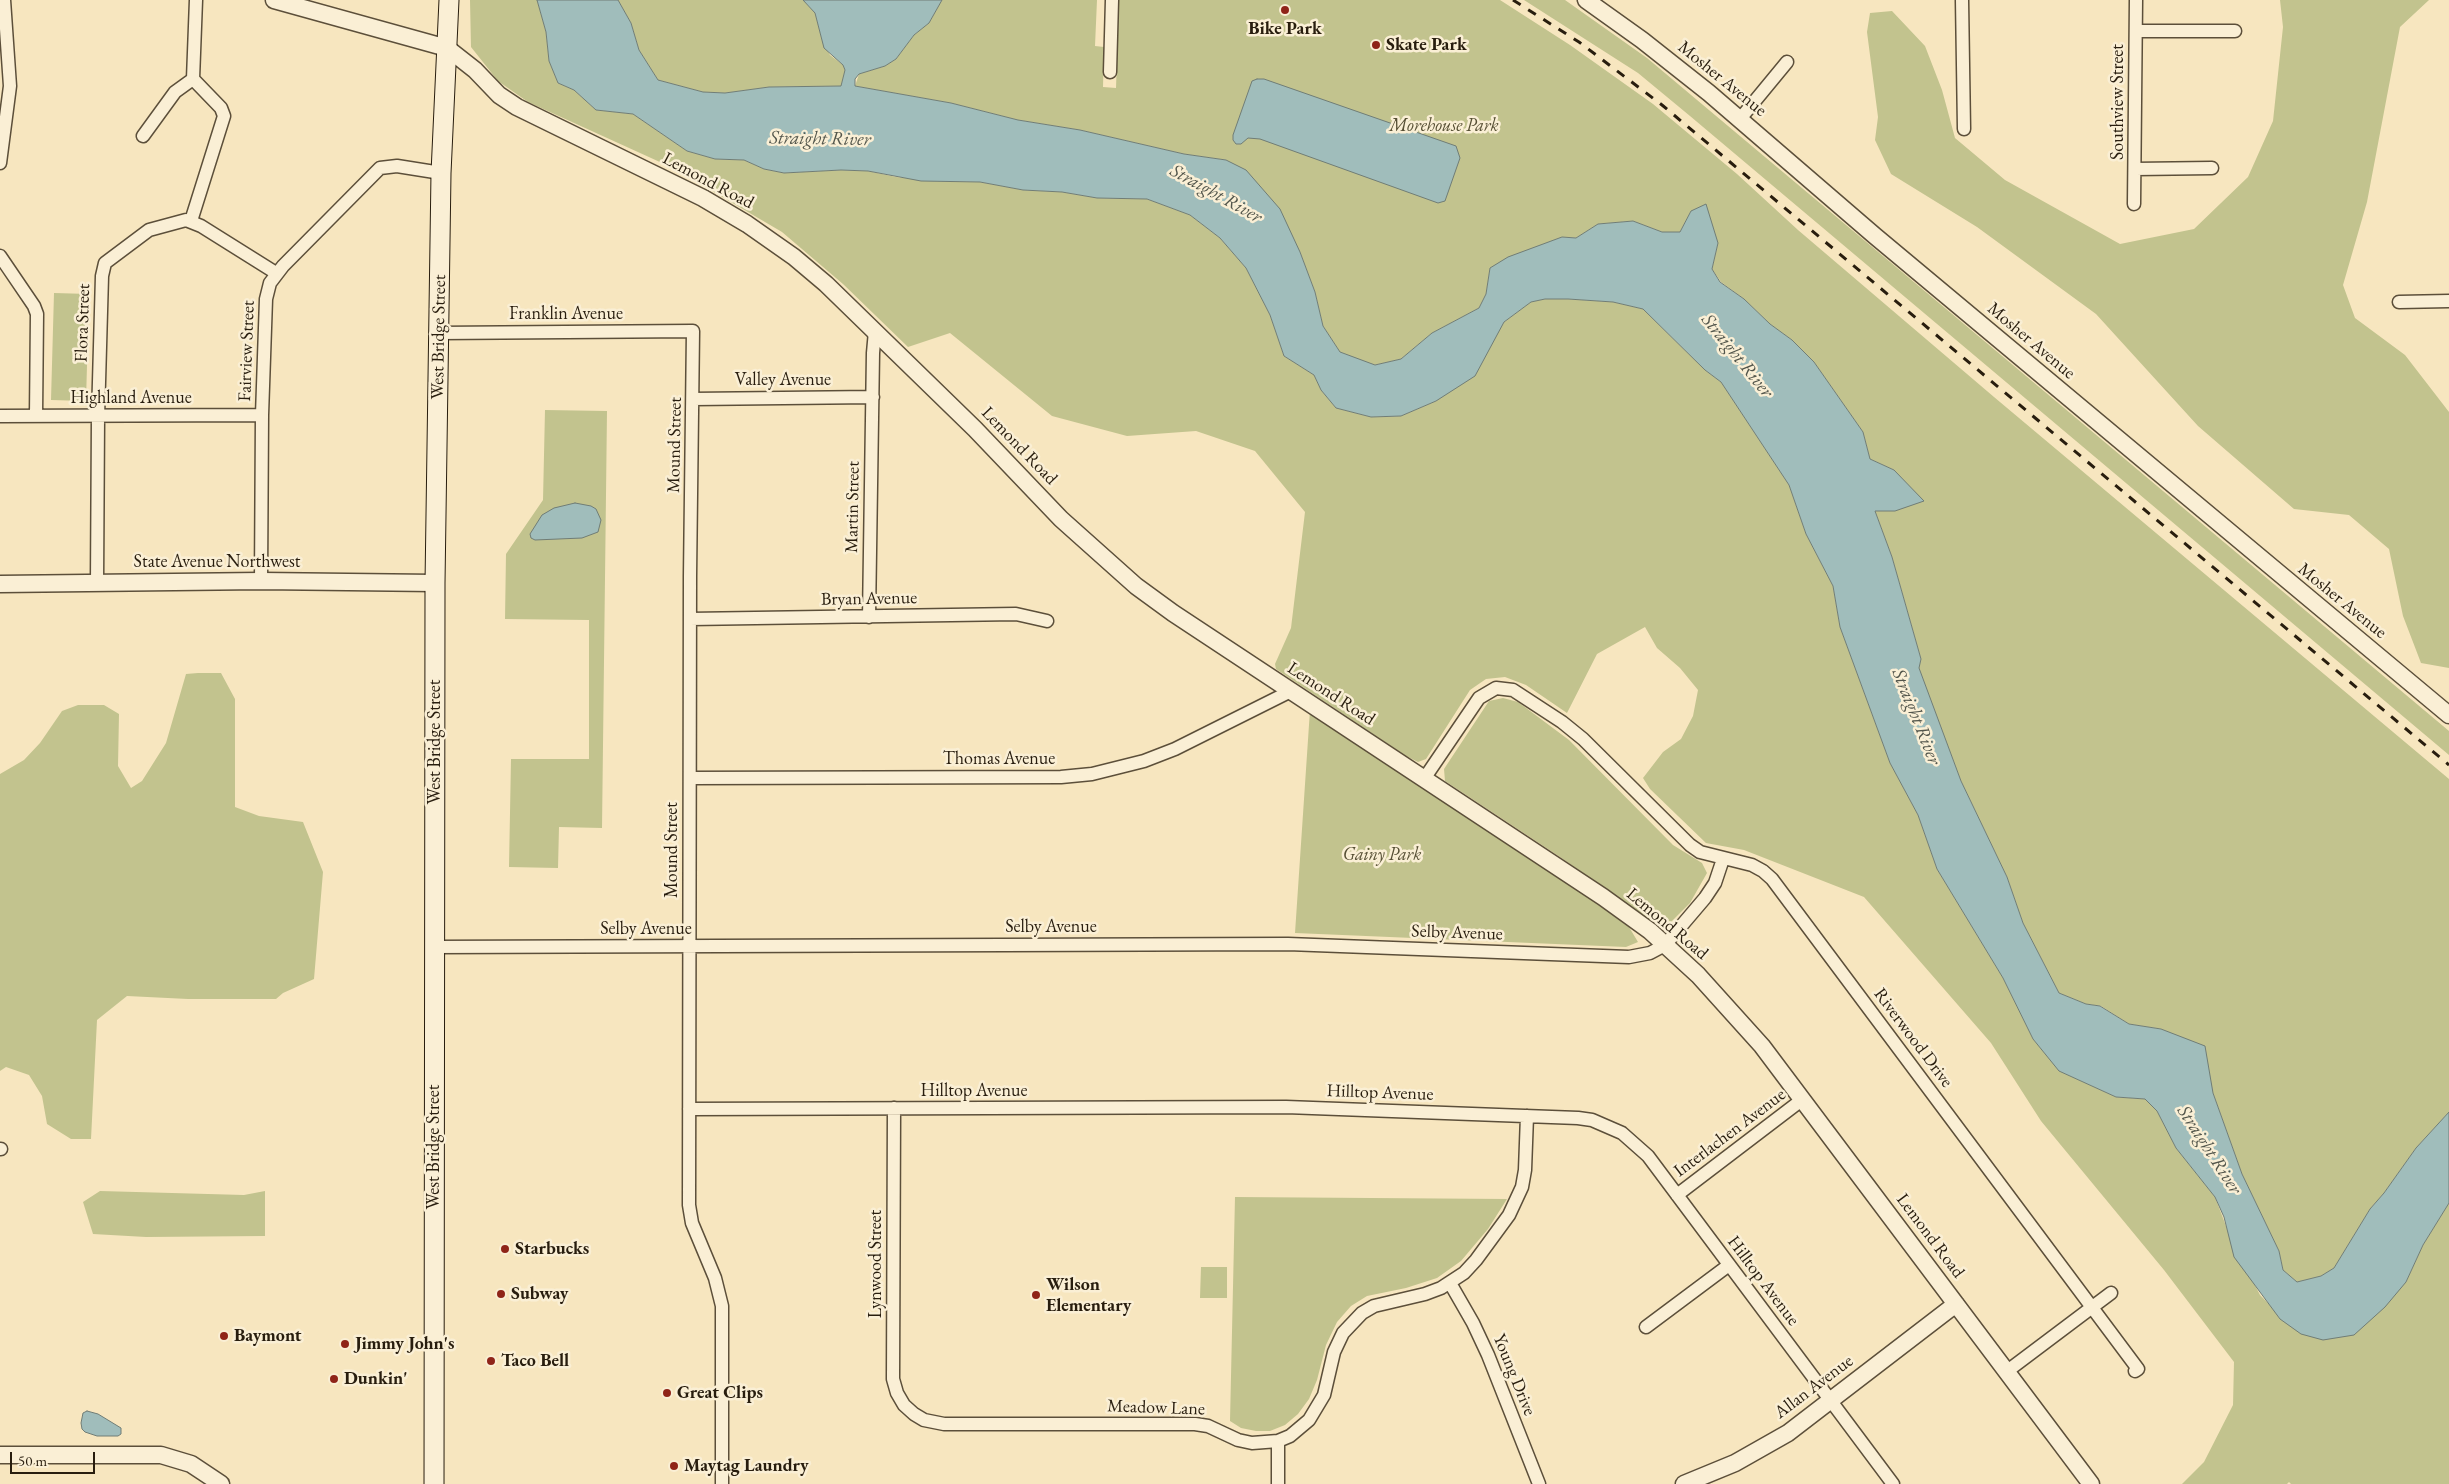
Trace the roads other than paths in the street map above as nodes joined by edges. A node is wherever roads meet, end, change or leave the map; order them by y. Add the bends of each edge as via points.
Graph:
1 (4, 0) edge
2 (196, 0) edge
3 (274, 0) edge
4 (449, 0) edge
5 (1112, 0) edge
6 (1586, 0) edge
7 (1962, 0) edge
8 (2136, 0) edge
9 (2136, 31) junction
10 (2235, 31) dead end
11 (447, 48) junction
12 (1787, 62) dead end
13 (1110, 72) dead end
14 (193, 79) junction
15 (1740, 119) junction
16 (1964, 129) dead end
17 (143, 136) dead end
18 (0, 164) edge
19 (2212, 168) dead end
20 (2136, 169) junction
21 (441, 174) junction
22 (2134, 204) dead end
23 (192, 221) junction
24 (0, 256) edge
25 (276, 273) junction
26 (2449, 301) edge
27 (2399, 302) dead end
28 (694, 331) joint
29 (875, 331) junction
30 (439, 333) junction
31 (873, 397) junction
32 (693, 399) junction
33 (36, 415) junction
34 (262, 415) junction
35 (0, 416) edge
36 (98, 417) junction
37 (261, 581) junction
38 (96, 583) junction
39 (435, 583) junction
40 (0, 584) edge
41 (869, 617) junction
42 (690, 619) junction
43 (1047, 621) dead end
44 (1291, 691) junction
45 (2449, 715) edge
46 (690, 778) junction
47 (1424, 779) junction
48 (1723, 859) junction
49 (1665, 945) junction
50 (689, 946) junction
51 (434, 947) junction
52 (1803, 1099) junction
53 (894, 1108) junction
54 (689, 1109) junction
55 (1527, 1116) junction
56 (1678, 1195) junction
57 (1729, 1265) junction
58 (1450, 1283) junction
59 (2111, 1293) dead end
60 (1956, 1304) junction
61 (2092, 1308) junction
62 (1646, 1327) dead end
63 (2136, 1371) dead end
64 (2006, 1372) junction
65 (1830, 1400) junction
66 (914, 1414) joint
67 (1278, 1441) junction
68 (0, 1455) edge
69 (220, 1484) edge
70 (434, 1484) edge
71 (722, 1484) edge
72 (1278, 1484) edge
73 (1539, 1484) edge
74 (1684, 1484) edge
75 (1893, 1484) edge
76 (2090, 1484) edge

1 - 18 street via 10,86
2 - 14 street
3 - 11 street
4 - 11 main road, West Bridge Street
5 - 13 street
6 - 15 street, Mosher Avenue via 1642,40
7 - 16 street
8 - 9 street, Southview Street
9 - 10 street
9 - 20 street, Southview Street
11 - 21 main road, West Bridge Street
11 - 29 street, Lemond Road via 516,107 703,198 747,224 794,257
12 - 15 street
14 - 17 street via 175,92
14 - 23 street via 221,108 224,116
15 - 45 street, Mosher Avenue via 1875,236
19 - 20 street
20 - 22 street, Southview Street
21 - 25 street, Fairview Street via 397,166 380,168
21 - 30 main road, West Bridge Street
23 - 25 street
23 - 36 street, Flora Street via 181,220 149,230 105,263
24 - 33 street via 37,314
25 - 34 street, Fairview Street via 266,299
26 - 27 street
28 - 30 street, Franklin Avenue
28 - 32 street, Mound Street
29 - 31 street, Martin Street
29 - 44 street, Lemond Road via 1087,544 1173,613
30 - 39 main road, West Bridge Street
31 - 32 street, Valley Avenue
31 - 41 street, Martin Street
32 - 42 street, Mound Street
33 - 35 street, Highland Avenue
33 - 36 street, Highland Avenue
34 - 36 street, Highland Avenue
34 - 37 street, Fairview Street
36 - 38 street, Flora Street
37 - 38 street, State Avenue Northwest
37 - 39 street, State Avenue Northwest
38 - 40 street, State Avenue Northwest
39 - 51 main road, West Bridge Street
41 - 42 street, Bryan Avenue
41 - 43 street, Bryan Avenue via 1016,614
42 - 46 street, Mound Street
44 - 46 street, Thomas Avenue via 1175,749 1144,761 1092,774 1061,777
44 - 47 street, Lemond Road
46 - 50 street, Mound Street
47 - 48 street, Riverwood Drive via 1479,698 1496,688 1513,690 1583,739 1690,845 1700,852
47 - 49 street, Lemond Road via 1603,897
48 - 49 street via 1706,898
48 - 61 street, Riverwood Drive via 1752,866 1772,879
49 - 50 street, Selby Avenue via 1650,953 1629,957 1288,944
49 - 52 street, Lemond Road via 1731,1009
50 - 51 street, Selby Avenue
50 - 54 street, Mound Street
51 - 70 main road, West Bridge Street
52 - 56 street, Interlachen Avenue
52 - 60 street, Lemond Road
53 - 54 street, Hilltop Avenue
53 - 55 street, Hilltop Avenue via 1286,1107
53 - 66 street, Lynwood Street via 893,1379 904,1405
54 - 71 street, Mound Street via 689,1205 692,1223 716,1278 722,1306
55 - 56 street, Hilltop Avenue via 1585,1119 1622,1133 1648,1156
55 - 58 street, Meadow Lane via 1525,1170 1516,1203 1476,1260
56 - 57 street, Hilltop Avenue
57 - 62 street
57 - 65 street, Hilltop Avenue
58 - 67 street, Meadow Lane via 1425,1294 1374,1306 1352,1322 1334,1352 1319,1407 1300,1429
58 - 73 street, Young Drive via 1474,1323
59 - 61 street
60 - 64 street, Lemond Road
60 - 65 street, Allan Avenue
61 - 63 street, Riverwood Drive
61 - 64 street
64 - 76 street, Lemond Road
65 - 74 street, Allan Avenue via 1762,1449
65 - 75 street, Hilltop Avenue
66 - 67 street, Meadow Lane via 924,1420 944,1424 1195,1424 1252,1443
67 - 72 street
68 - 69 street via 161,1455 191,1464

